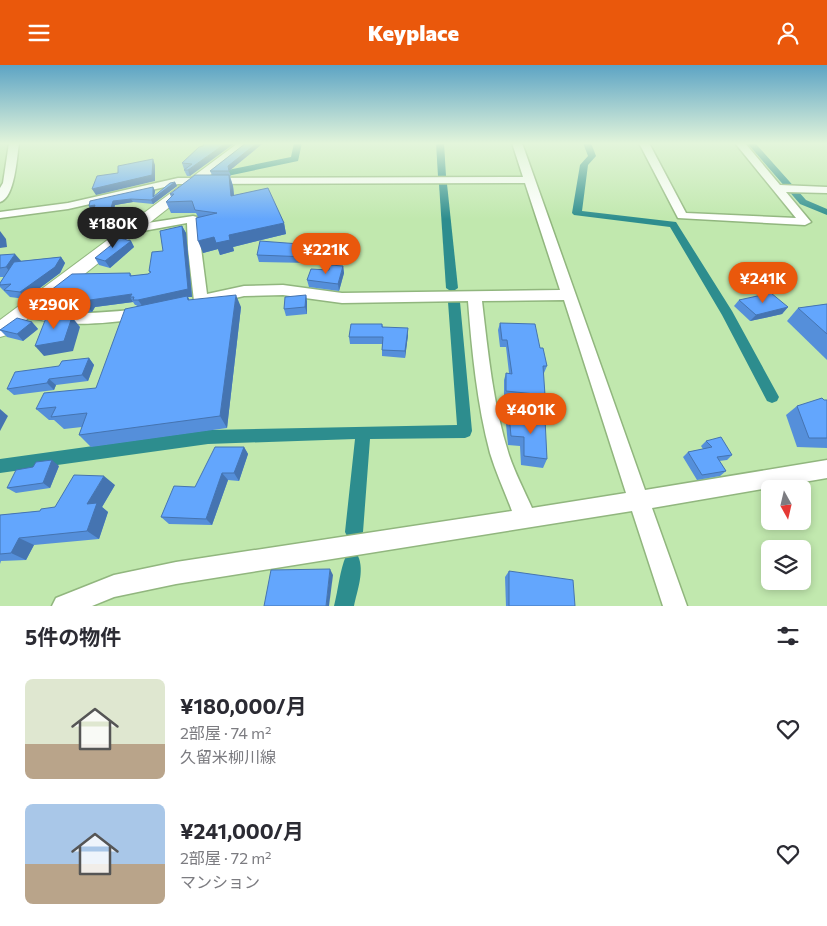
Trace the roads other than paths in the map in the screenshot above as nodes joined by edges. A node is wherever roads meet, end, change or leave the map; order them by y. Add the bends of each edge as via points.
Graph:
1 (9, 168) edge
2 (212, 168) edge
3 (525, 168) edge
4 (657, 168) edge
5 (760, 168) edge
6 (529, 180) junction
7 (196, 181) junction
8 (776, 188) junction
9 (827, 191) edge
10 (0, 199) edge
11 (0, 215) edge
12 (132, 229) junction
13 (569, 295) junction
14 (474, 296) junction
15 (25, 311) junction
16 (152, 311) edge
17 (0, 330) edge
18 (827, 469) edge
19 (638, 500) junction
20 (526, 519) junction
21 (64, 606) edge
22 (675, 606) edge

1 - 10 street via 8,183
2 - 7 main road
3 - 6 street
4 - 8 street via 682,216 804,222
5 - 8 street
6 - 7 street
6 - 13 street
7 - 11 street via 178,181 68,206
7 - 12 main road
8 - 9 street
12 - 14 street via 194,219 196,302 244,291 283,290 342,298
12 - 15 main road
13 - 14 street
13 - 19 street
14 - 20 street via 483,382 490,415 501,456
15 - 16 street via 81,320
15 - 17 main road
18 - 19 street
19 - 20 street
19 - 22 street
20 - 21 street via 176,573 114,586

